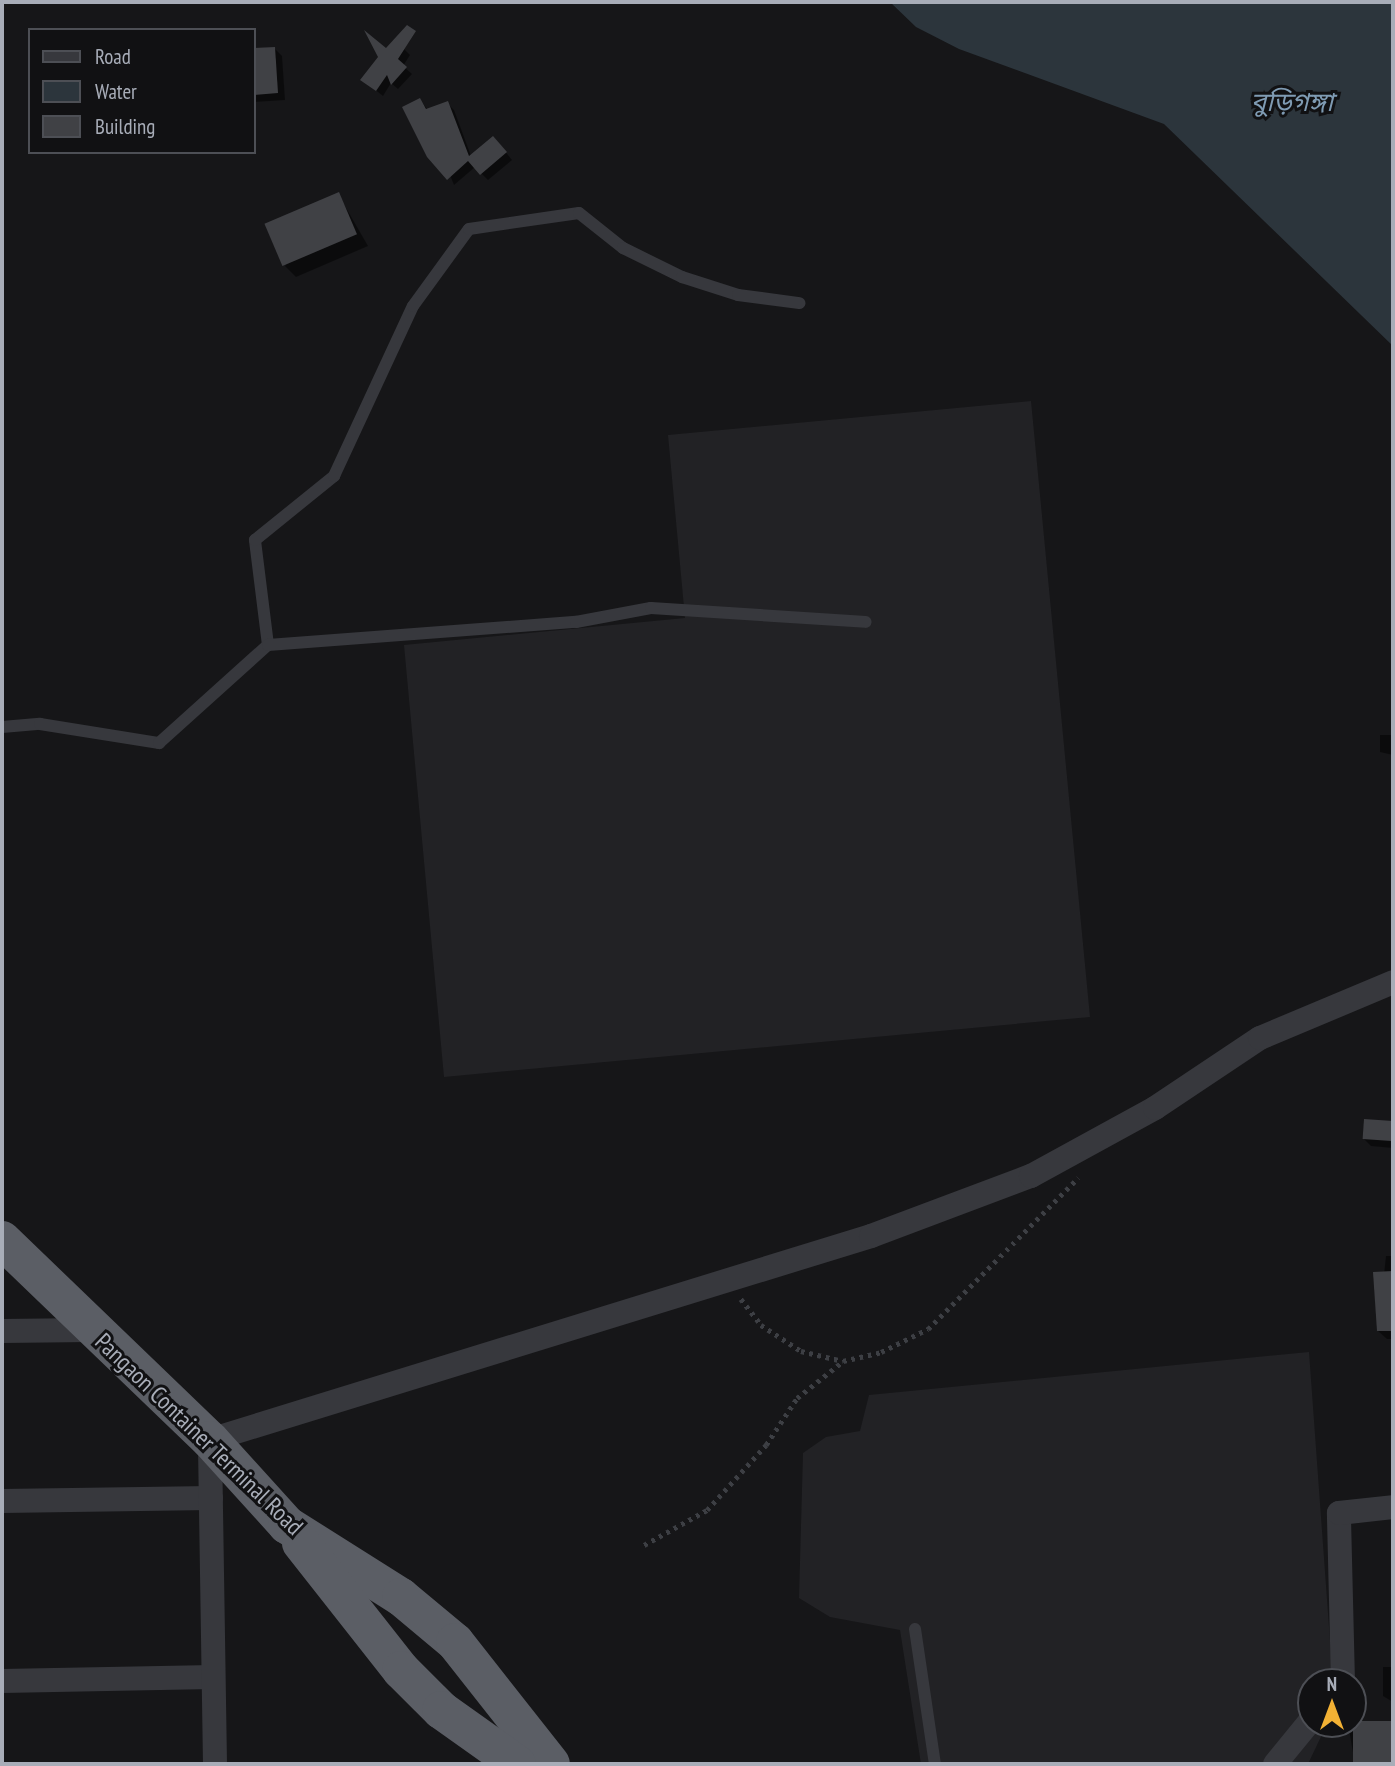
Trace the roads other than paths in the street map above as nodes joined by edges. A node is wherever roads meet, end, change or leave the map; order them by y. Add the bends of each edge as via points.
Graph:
1 (799, 303) dead end
2 (866, 622) dead end
3 (268, 645) junction
4 (2, 727) edge
5 (1393, 982) edge
6 (2, 1240) edge
7 (90, 1330) junction
8 (2, 1331) edge
9 (210, 1440) junction
10 (211, 1498) junction
11 (2, 1501) edge
12 (1393, 1507) edge
13 (287, 1525) junction
14 (915, 1629) dead end
15 (1343, 1668) edge
16 (213, 1677) junction
17 (2, 1681) edge
18 (1297, 1737) edge
19 (215, 1764) edge
20 (517, 1764) edge
21 (551, 1764) edge
22 (935, 1764) edge
23 (1275, 1764) edge

1 - 3 lane via 738,295 682,277 623,248 579,213 469,229 413,306 334,476 255,540
2 - 3 lane via 652,608 576,622
3 - 4 lane via 159,743 40,724
5 - 9 street via 1260,1038 1111,1132 1031,1176 871,1236
6 - 7 highway, Pangaon Container Terminal Road
7 - 8 street
7 - 9 highway, Pangaon Container Terminal Road
9 - 10 street
9 - 13 highway, Pangaon Container Terminal Road
10 - 11 street
10 - 16 street
12 - 15 street via 1339,1513
13 - 20 highway via 401,1670 441,1710
13 - 21 highway, Pangaon Container Terminal Road via 401,1597 455,1642
14 - 22 lane
16 - 17 street
16 - 19 street
18 - 23 street

